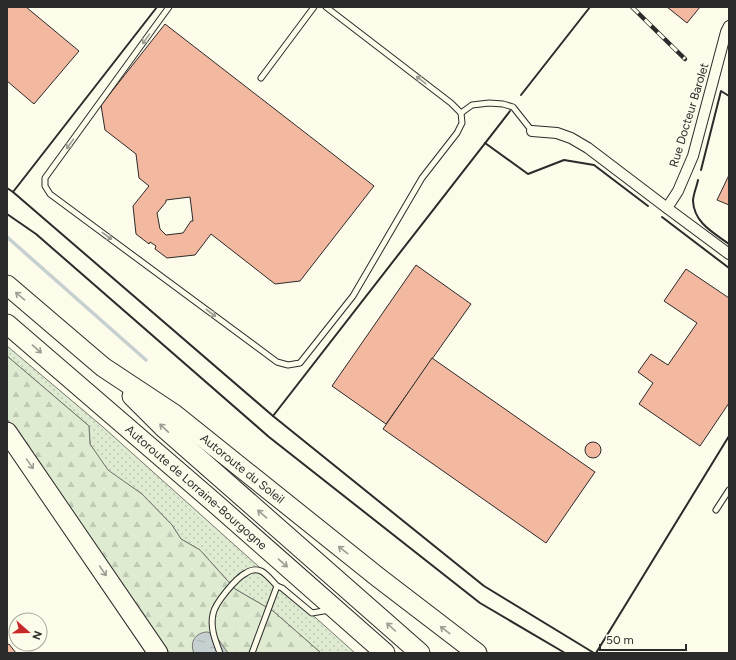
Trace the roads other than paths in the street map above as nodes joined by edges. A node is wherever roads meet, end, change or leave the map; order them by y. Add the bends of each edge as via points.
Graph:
1 (169, 7) edge
2 (314, 7) edge
3 (326, 7) edge
4 (729, 26) edge
5 (261, 78) dead end
6 (461, 113) junction
7 (532, 131) joint
8 (667, 208) junction
9 (729, 254) edge
10 (7, 285) edge
11 (7, 324) edge
12 (103, 367) junction
13 (7, 432) edge
14 (729, 490) edge
15 (716, 510) dead end
16 (277, 586) junction
17 (336, 609) junction
18 (158, 653) edge
19 (220, 653) edge
20 (252, 653) edge
21 (385, 653) edge
22 (420, 653) edge
23 (476, 653) edge

1 -> 6 lane via 45,178 45,186 50,194 277,362 288,365 300,363 353,296 422,178 457,133 462,123
2 - 5 lane
6 -> 3 lane via 452,103
4 - 8 street, Rue Docteur Barolet via 693,156 678,191
6 - 7 lane via 472,105 503,104 513,107
7 - 8 street via 557,133 571,138
8 - 9 street
12 -> 10 highway, Autoroute du Soleil
11 -> 17 highway, Autoroute de Lorraine-Bourgogne
22 -> 12 highway, Autoroute de Lorraine-Bourgogne via 163,427
23 -> 12 highway, Autoroute du Soleil via 174,414
13 -> 18 highway
14 - 15 lane
16 - 17 lane via 312,613
16 - 19 lane via 261,572 250,570 241,576 220,600 213,613 212,626
16 - 20 lane
17 - 21 highway, Autoroute de Lorraine-Bourgogne

